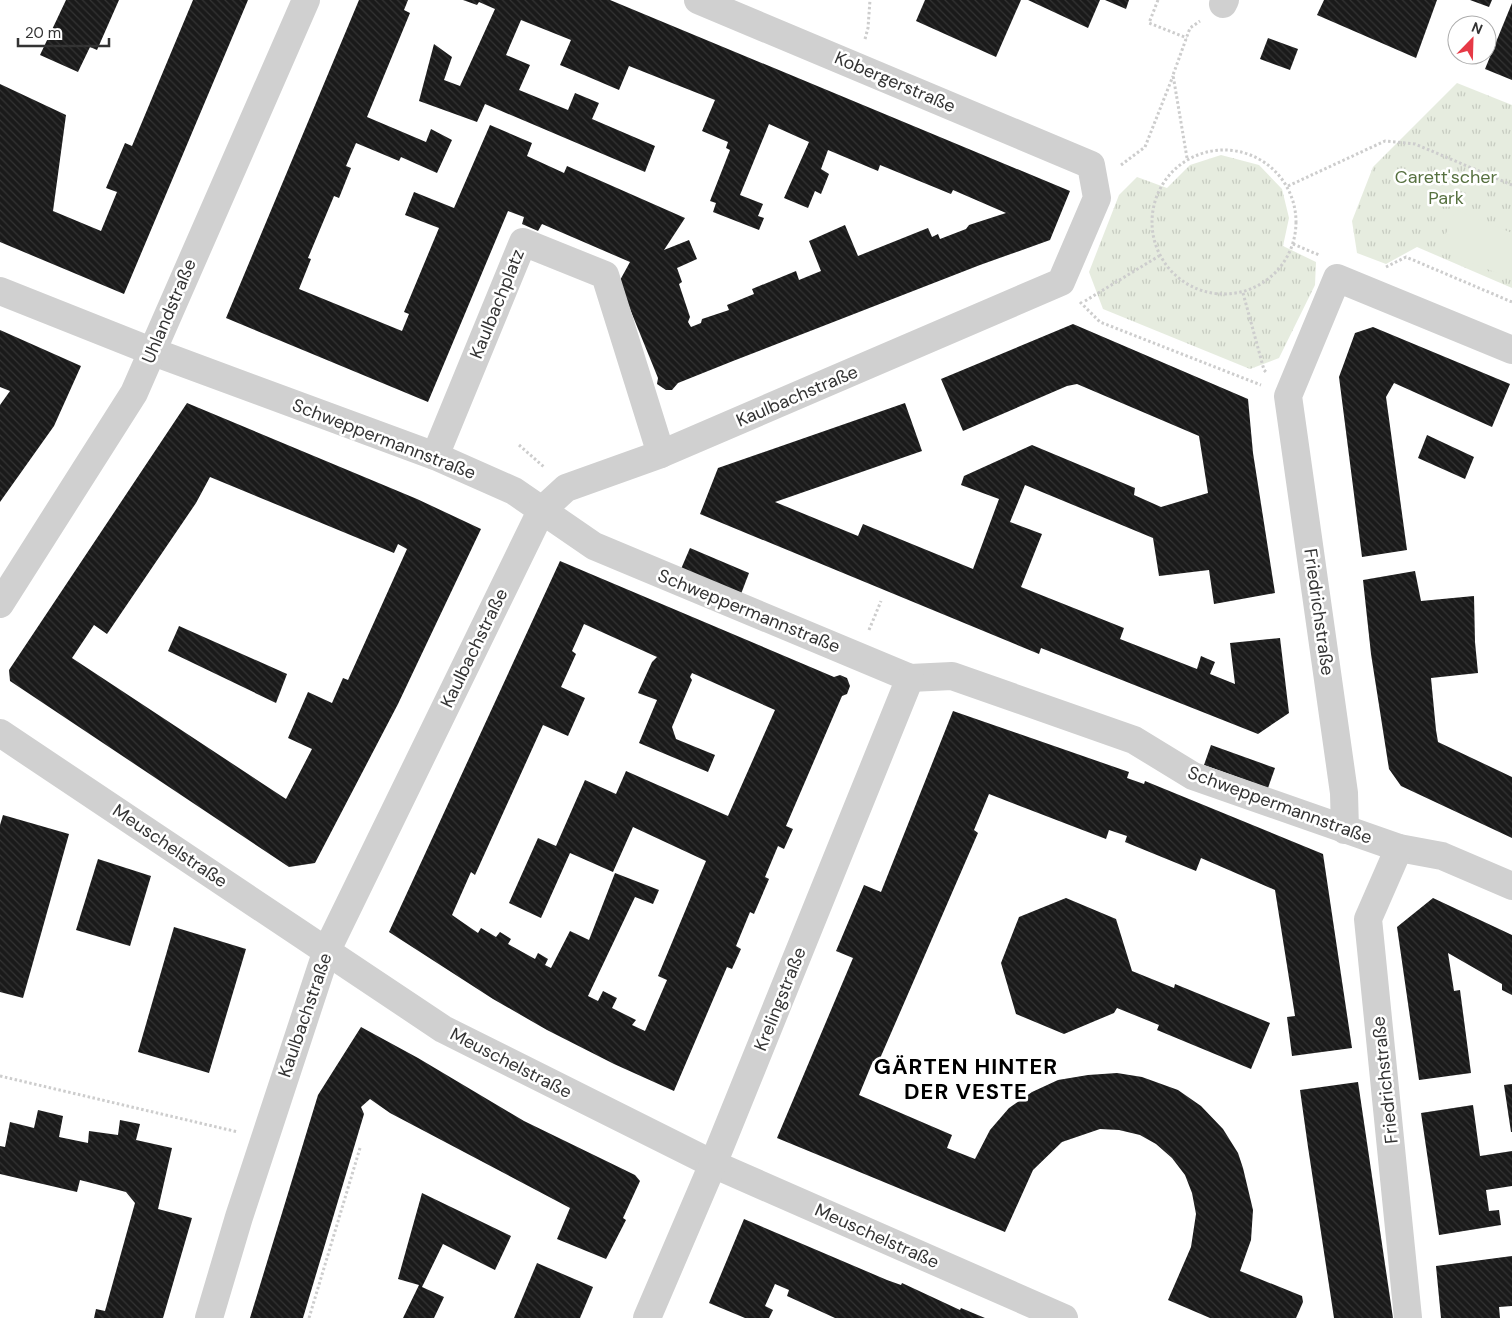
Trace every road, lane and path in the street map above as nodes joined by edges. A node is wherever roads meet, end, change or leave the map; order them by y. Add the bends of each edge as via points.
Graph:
1 (306, 0) edge
2 (698, 0) edge
3 (870, 0) edge
4 (1158, 0) edge
5 (1224, 2) edge
6 (1187, 38) junction
7 (856, 66) junction
8 (1174, 75) junction
9 (1187, 158) junction
10 (1512, 185) edge
11 (1288, 186) junction
12 (1097, 198) junction
13 (1159, 256) junction
14 (1380, 269) dead end
15 (1061, 282) junction
16 (0, 291) edge
17 (1243, 293) junction
18 (1512, 302) edge
19 (1081, 303) junction
20 (1512, 350) edge
21 (151, 352) junction
22 (1288, 396) junction
23 (661, 454) junction
24 (435, 456) junction
25 (541, 511) junction
26 (881, 601) dead end
27 (0, 604) edge
28 (869, 631) dead end
29 (910, 678) junction
30 (0, 733) edge
31 (1345, 830) junction
32 (1399, 848) junction
33 (1512, 886) edge
34 (327, 950) junction
35 (0, 1076) edge
36 (264, 1138) junction
37 (360, 1148) dead end
38 (713, 1164) junction
39 (209, 1318) edge
40 (309, 1318) edge
41 (647, 1318) edge
42 (1064, 1318) edge
43 (1408, 1318) edge

1 - 21 street, Uhlandstraße
2 - 7 street, Kobergerstraße
3 - 7 path via 868,28
4 - 6 path via 1149,22
5 - 6 path via 1190,28
6 - 8 path
7 - 12 street, Kobergerstraße via 1091,165
8 - 9 path
8 - 12 path via 1145,147 1124,162
9 - 11 path via 1222,148 1264,160
9 - 13 path via 1159,187 1150,224
10 - 11 path via 1415,144 1385,142
11 - 17 path via 1297,218 1293,244 1272,277
12 - 15 street
13 - 17 path via 1181,281 1211,294
13 - 19 path
14 - 18 path via 1406,257
15 - 19 path
15 - 23 street, Kaulbachstraße
16 - 21 street, Schweppermannstraße
17 - 22 path via 1264,370
19 - 22 path via 1100,322
20 - 22 street via 1337,278
21 - 24 street, Schweppermannstraße
21 - 27 street, Uhlandstraße via 134,393
22 - 31 street, Friedrichstraße via 1344,793
23 - 24 street, Kaulbachplatz via 606,275 523,242
23 - 25 street, Kaulbachstraße via 566,488
24 - 25 street, Schweppermannstraße via 514,490
25 - 29 street, Schweppermannstraße via 594,546
25 - 34 street, Kaulbachstraße
26 - 28 path
29 - 31 street, Schweppermannstraße via 952,676 1134,740 1193,776
29 - 38 street, Krelingstraße
30 - 34 street, Meuschelstraße
31 - 32 street, Schweppermannstraße
32 - 33 street, Schweppermannstraße via 1442,856
32 - 43 street, Friedrichstraße via 1368,919
34 - 36 street, Kaulbachstraße
34 - 38 street, Meuschelstraße via 443,1029
35 - 36 path
36 - 39 street, Kaulbachstraße
37 - 40 path
38 - 41 street, Krelingstraße
38 - 42 street, Meuschelstraße

